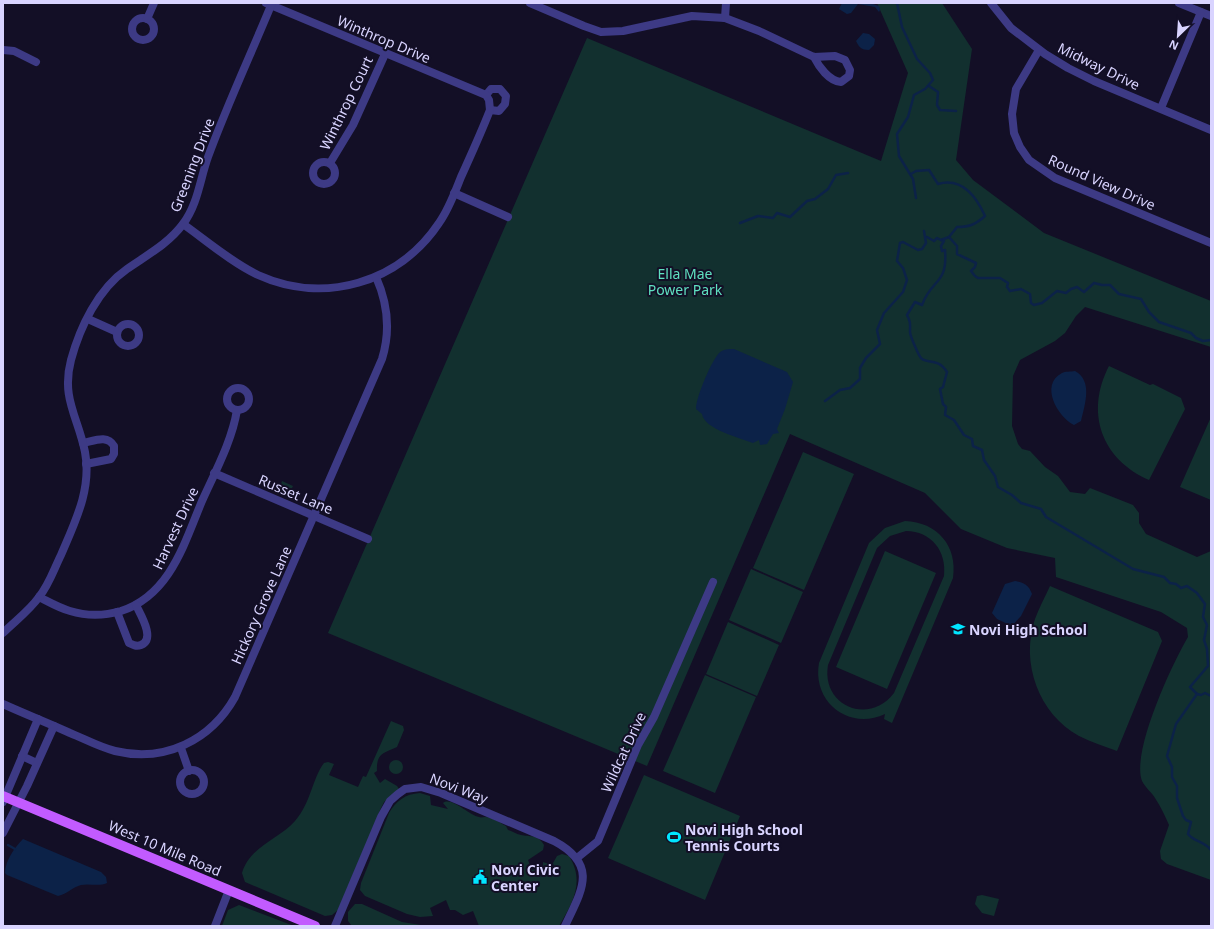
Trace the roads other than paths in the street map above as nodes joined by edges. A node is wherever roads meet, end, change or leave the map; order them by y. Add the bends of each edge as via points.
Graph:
1 (154, 3) edge
2 (530, 3) edge
3 (726, 3) edge
4 (991, 3) edge
5 (1179, 3) edge
6 (270, 4) edge
7 (1201, 12) junction
8 (1211, 16) edge
9 (725, 18) junction
10 (148, 19) dead end
11 (3, 50) edge
12 (1039, 50) junction
13 (385, 54) junction
14 (814, 57) dead end
15 (36, 62) dead end
16 (488, 98) junction
17 (1161, 108) junction
18 (490, 110) junction
19 (1211, 130) edge
20 (330, 163) dead end
21 (454, 193) junction
22 (508, 217) dead end
23 (183, 224) junction
24 (1211, 244) edge
25 (376, 278) junction
26 (88, 319) junction
27 (117, 332) dead end
28 (237, 410) dead end
29 (83, 443) junction
30 (86, 464) junction
31 (214, 474) junction
32 (314, 516) junction
33 (368, 539) dead end
34 (712, 582) dead end
35 (39, 597) junction
36 (136, 605) junction
37 (117, 612) junction
38 (3, 632) edge
39 (3, 704) edge
40 (38, 719) junction
41 (54, 726) junction
42 (181, 748) junction
43 (22, 756) junction
44 (37, 763) junction
45 (189, 770) dead end
46 (4, 798) edge
47 (18, 802) junction
48 (3, 833) edge
49 (577, 858) junction
50 (229, 890) junction
51 (215, 926) edge
52 (316, 926) edge
53 (335, 926) edge
54 (565, 926) edge

1 - 10 street
2 - 9 street via 601,32 623,31 692,16
3 - 9 street
4 - 12 street, Midway Drive via 1011,28
5 - 7 street
6 - 13 street, Winthrop Drive
6 - 23 street, Greening Drive via 208,156 195,201
7 - 8 street
7 - 17 street
9 - 14 street
11 - 15 street via 18,53
12 - 17 street, Midway Drive via 1094,81
12 - 24 street, Round View Drive via 1016,90 1012,114 1014,133 1029,160 1055,178
13 - 16 street, Winthrop Drive
13 - 20 street, Winthrop Court via 353,125
16 - 18 street
16 - 18 street via 491,89 500,89 506,96 505,104 499,111
17 - 19 street, Midway Drive
18 - 21 street
21 - 22 street
21 - 25 street via 432,233 409,257
23 - 25 street via 250,270 284,284 318,289 335,288
23 - 26 street, Greening Drive via 159,249 113,281 98,300
25 - 32 street, Hickory Grove Lane via 388,313 384,352
26 - 27 street
26 - 29 street, Greening Drive via 72,356 68,379 70,406
28 - 31 street, Harvest Drive via 232,430
29 - 30 street, Greening Drive
29 - 30 street via 105,439 110,440 114,446 111,458
30 - 35 street, Greening Drive via 85,489 80,511
31 - 32 street, Russet Lane
31 - 36 street, Harvest Drive via 172,569 156,591
32 - 33 street, Russet Lane
32 - 42 street, Hickory Grove Lane via 230,707 205,734
34 - 49 street, Wildcat Drive via 654,717 638,745 598,841
35 - 37 street, Harvest Drive via 78,613 104,615
35 - 38 street, Greening Drive
36 - 37 street, Harvest Drive
36 - 37 street via 148,633 141,645 129,643
39 - 40 street, Hickory Grove Lane
40 - 41 street, Hickory Grove Lane
40 - 43 street
41 - 42 street, Hickory Grove Lane via 105,748 130,754 148,754
41 - 44 street
42 - 45 street
43 - 44 street
43 - 46 street
44 - 47 street
46 - 47 main road, West 10 Mile Road
47 - 48 street
47 - 50 main road, West 10 Mile Road
49 - 53 street, Novi Way via 554,841 442,793 422,787 405,789 385,808
49 - 54 street via 584,875 583,886
50 - 51 street
50 - 52 main road, West 10 Mile Road

